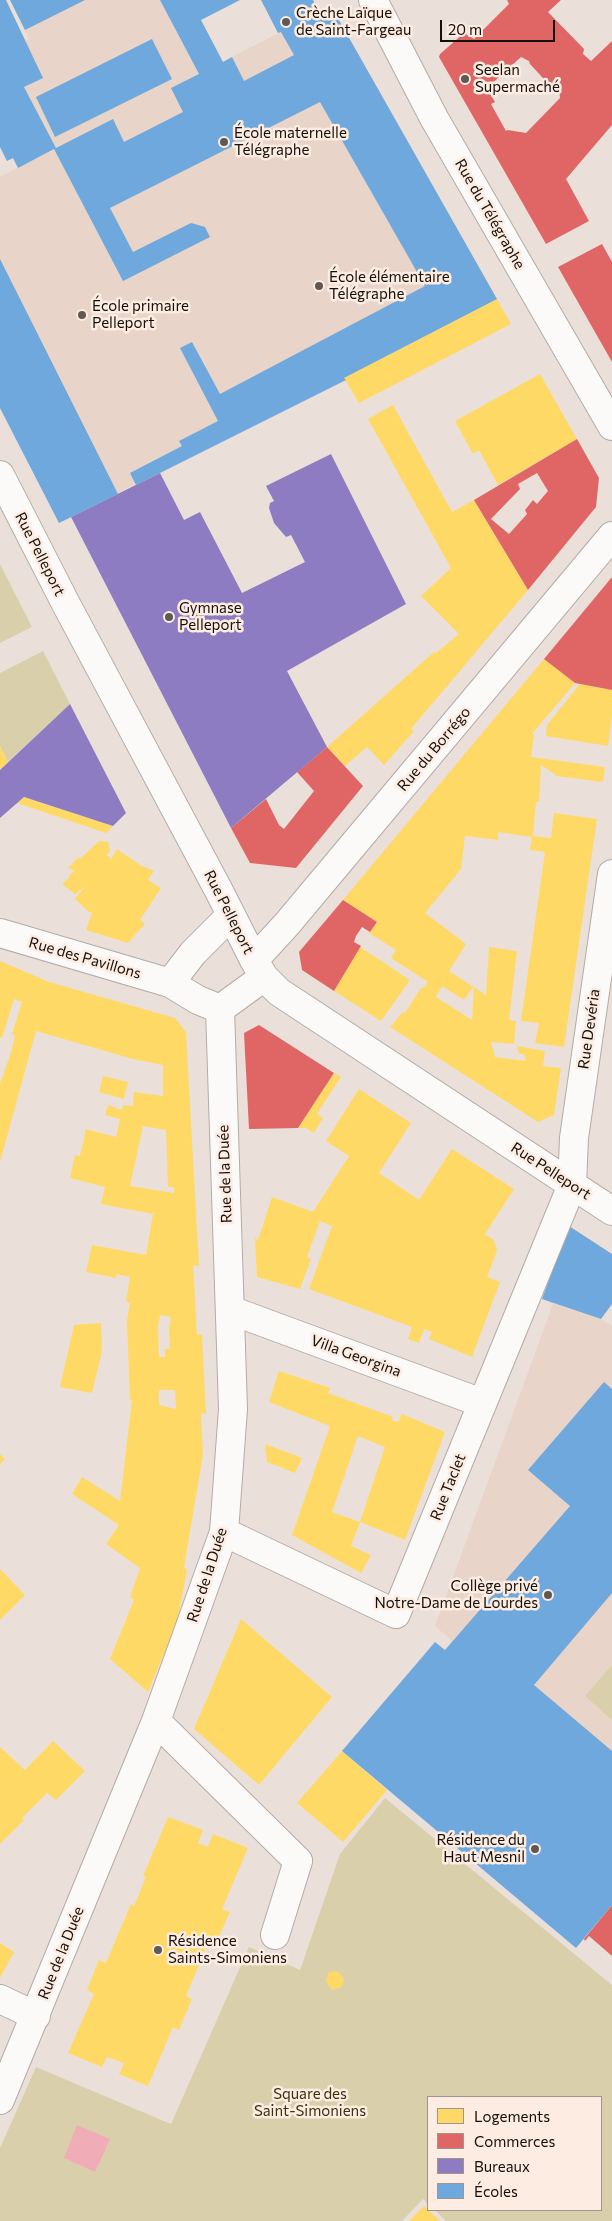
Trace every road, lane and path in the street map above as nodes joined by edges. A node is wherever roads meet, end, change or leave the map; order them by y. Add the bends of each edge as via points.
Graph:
1 (373, 0) edge
2 (612, 426) edge
3 (0, 475) edge
4 (612, 536) edge
5 (612, 874) edge
6 (231, 915) junction
7 (0, 933) edge
8 (259, 969) junction
9 (170, 983) junction
10 (220, 1010) junction
11 (572, 1185) junction
12 (612, 1211) edge
13 (230, 1310) junction
14 (482, 1403) junction
15 (224, 1532) junction
16 (156, 1721) junction
17 (275, 1935) dead end
18 (0, 1999) edge
19 (36, 2016) junction
20 (0, 2100) edge

1 - 2 street, Rue du Télégraphe via 434,118
3 - 6 street, Rue Pelleport
4 - 8 street, Rue du Borrégo via 287,924
5 - 11 street, Rue Devéria via 574,1138
6 - 8 street, Rue Pelleport
6 - 9 street via 193,953
7 - 9 street, Rue des Pavillons
8 - 10 street
8 - 11 street, Rue Pelleport via 279,992
9 - 10 street, Rue des Pavillons
10 - 13 street, Rue de la Duée
11 - 12 street, Rue Pelleport
11 - 14 street, Rue Taclet
13 - 14 street, Villa Georgina
13 - 15 street, Rue de la Duée via 233,1408
14 - 15 street, Rue Taclet via 396,1614
15 - 16 street, Rue de la Duée
16 - 17 street via 298,1861
16 - 19 street, Rue de la Duée
18 - 19 street
19 - 20 street, Rue de la Duée

